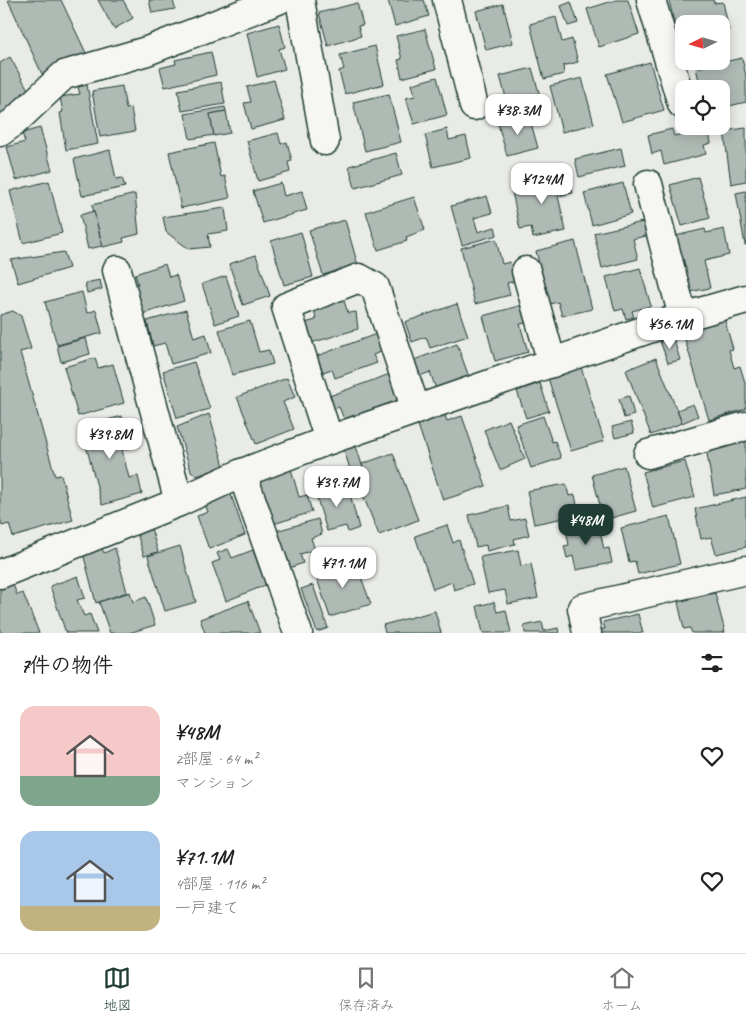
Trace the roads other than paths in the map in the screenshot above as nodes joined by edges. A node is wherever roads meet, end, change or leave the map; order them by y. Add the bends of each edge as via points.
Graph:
1 (277, 0) edge
2 (300, 0) edge
3 (447, 0) edge
4 (651, 0) edge
5 (675, 81) edge
6 (474, 106) dead end
7 (0, 132) edge
8 (325, 141) dead end
9 (648, 184) dead end
10 (116, 270) dead end
11 (526, 271) dead end
12 (746, 299) edge
13 (682, 317) junction
14 (552, 363) junction
15 (416, 410) junction
16 (746, 426) edge
17 (329, 440) junction
18 (648, 454) dead end
19 (242, 473) junction
20 (179, 502) junction
21 (746, 570) edge
22 (0, 574) edge
23 (298, 633) edge
24 (588, 633) edge

1 - 7 street via 147,51 64,75
2 - 8 street
3 - 6 street
4 - 5 street
9 - 13 street
10 - 20 street
11 - 14 street
12 - 13 street
13 - 14 street
14 - 15 street
15 - 17 street
15 - 17 street via 374,286 359,278 286,307
16 - 18 street
17 - 19 street
19 - 20 street
19 - 23 street
20 - 22 street
21 - 24 street via 582,608

